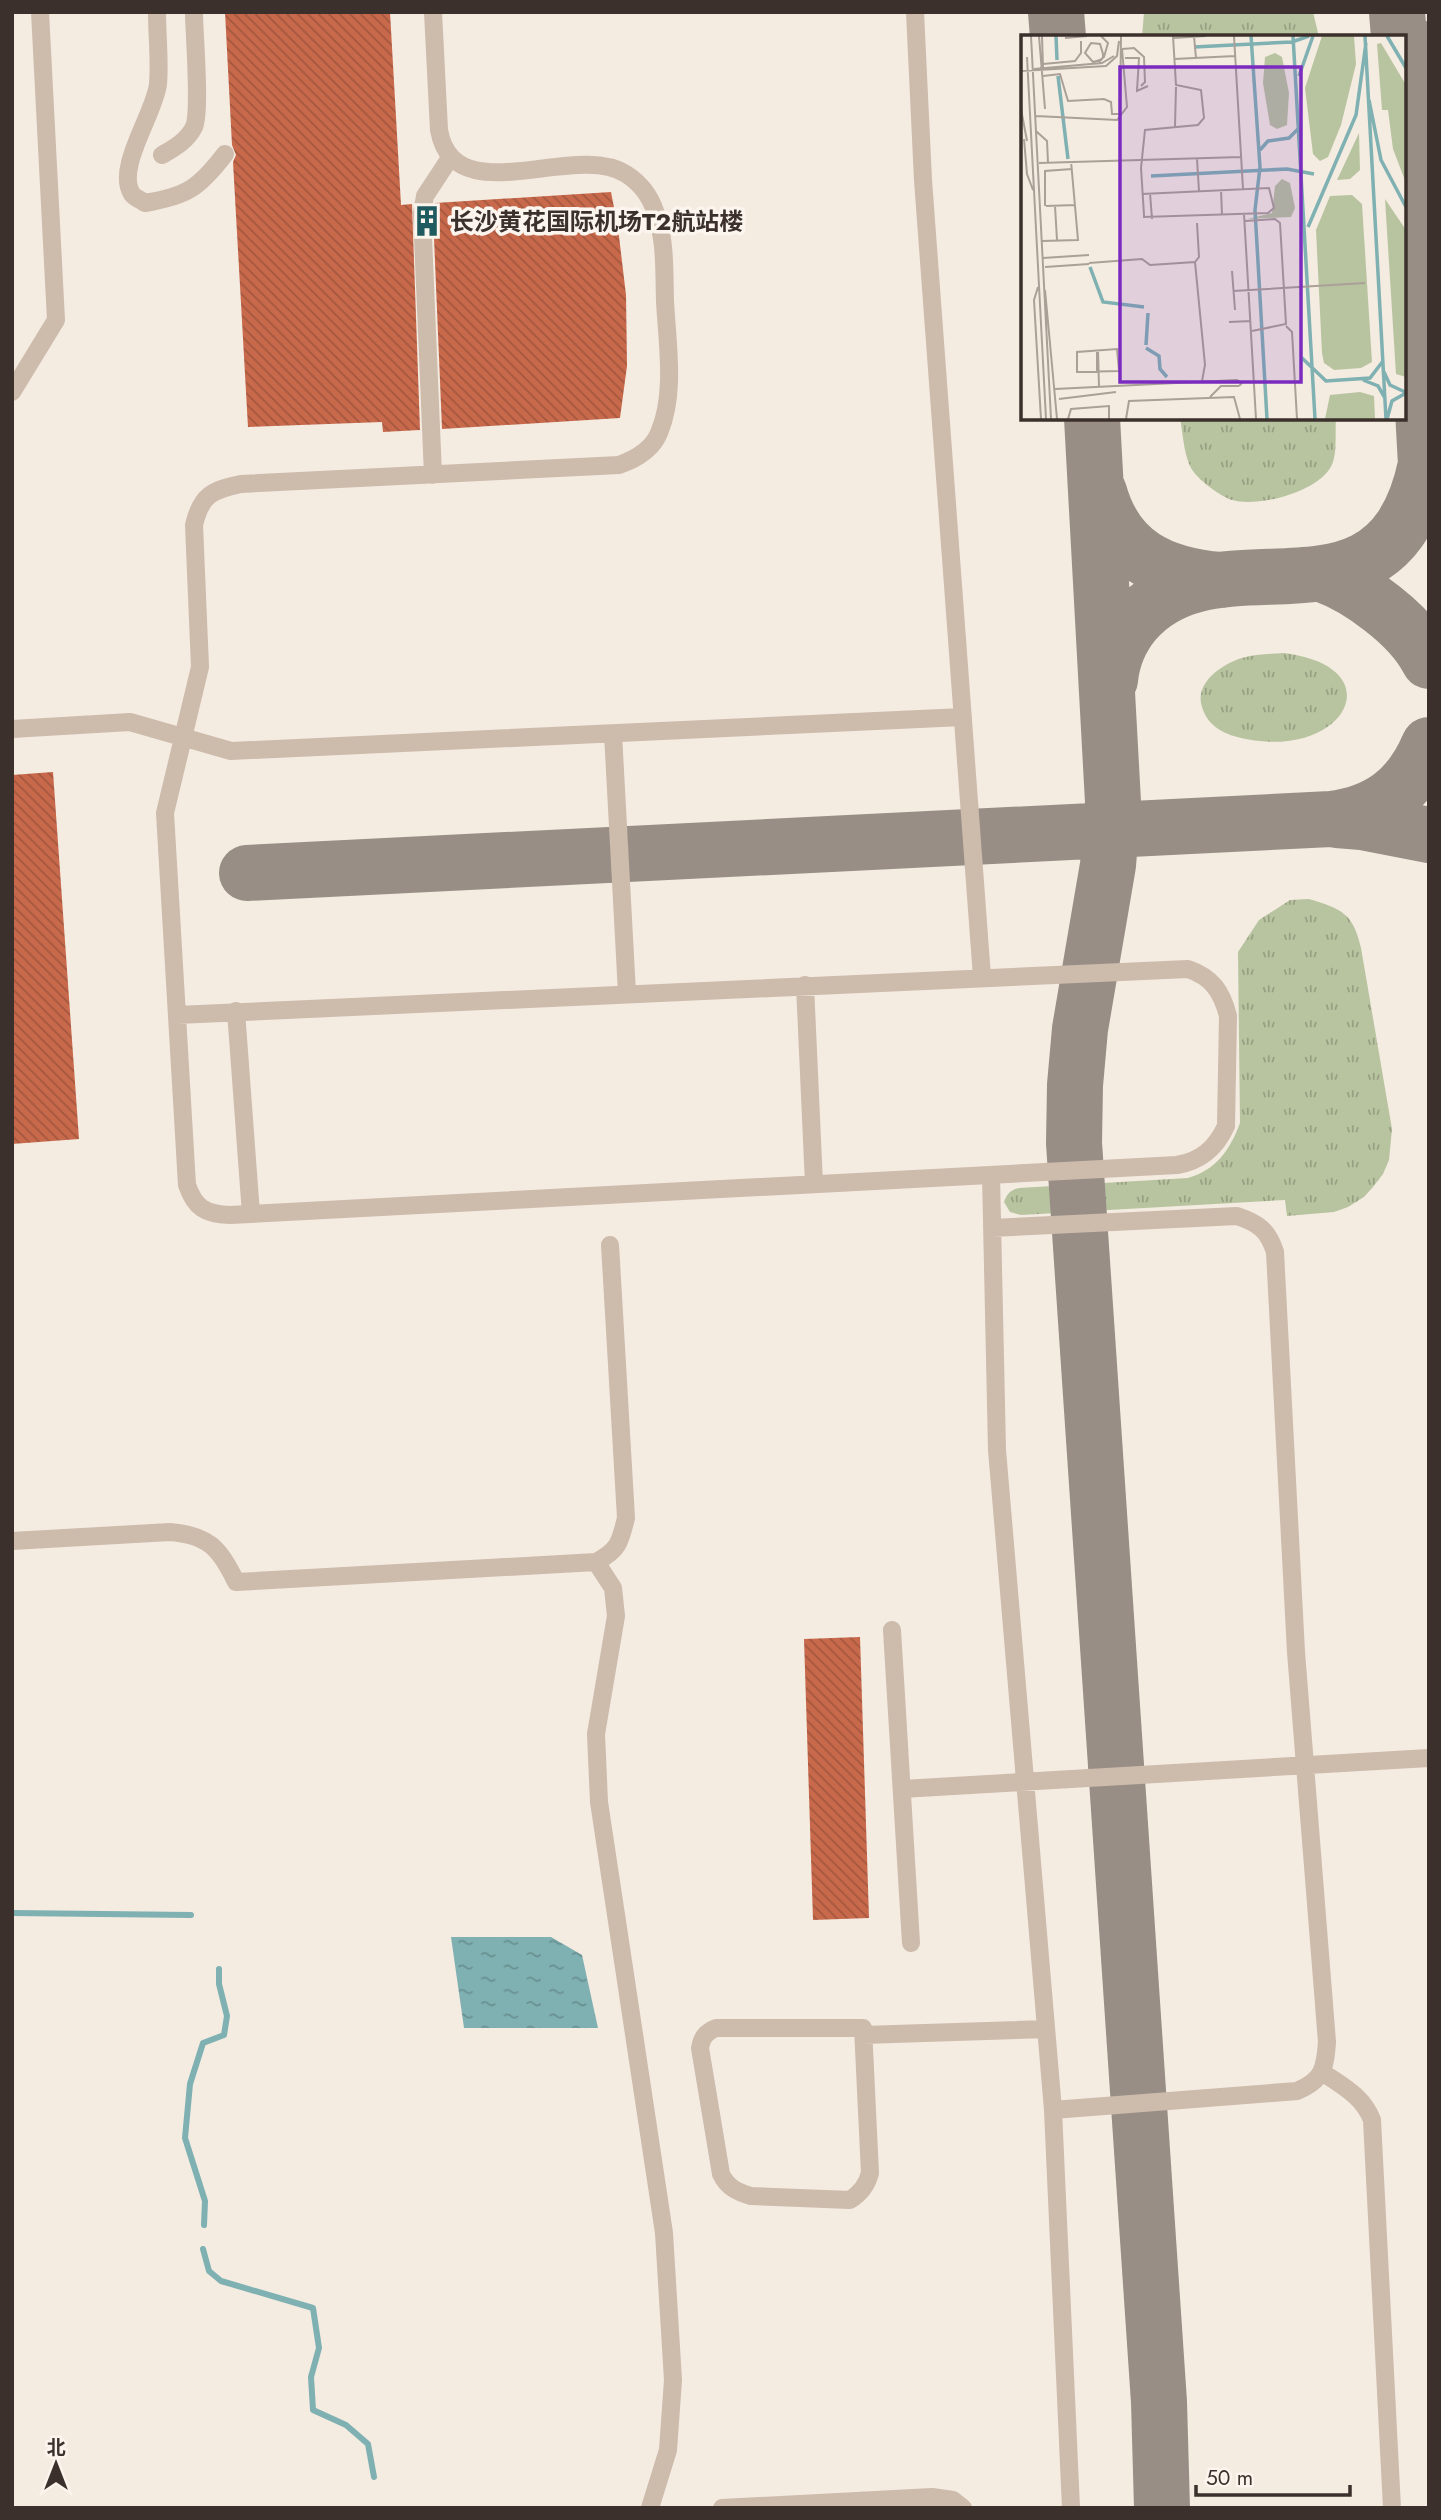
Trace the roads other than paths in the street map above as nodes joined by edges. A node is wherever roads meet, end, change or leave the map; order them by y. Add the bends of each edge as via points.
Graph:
1 (40, 12) edge
2 (157, 12) edge
3 (194, 12) edge
4 (433, 12) edge
5 (915, 12) edge
6 (225, 154) dead end
7 (162, 155) dead end
8 (450, 158) junction
9 (12, 393) edge
10 (433, 475) junction
11 (963, 717) junction
12 (12, 729) edge
13 (613, 734) junction
14 (183, 737) junction
15 (982, 977) junction
16 (805, 985) junction
17 (627, 993) junction
18 (236, 1012) junction
19 (177, 1015) junction
20 (990, 1175) junction
21 (814, 1184) junction
22 (251, 1214) junction
23 (992, 1228) junction
24 (610, 1245) dead end
25 (12, 1541) edge
26 (596, 1562) junction
27 (892, 1630) dead end
28 (1429, 1758) edge
29 (1305, 1765) junction
30 (1025, 1780) junction
31 (902, 1789) junction
32 (911, 1943) dead end
33 (1046, 2029) junction
34 (863, 2035) junction
35 (1322, 2072) junction
36 (1053, 2110) junction
37 (650, 2508) edge
38 (722, 2508) edge
39 (963, 2508) edge
40 (1071, 2508) edge
41 (1392, 2508) edge

1 - 9 lane via 56,320
2 - 6 lane via 158,84 131,162 127,181 132,195 145,203 182,195
3 - 7 lane via 194,126 180,145
4 - 8 lane via 439,130
5 - 11 lane
8 - 10 lane via 425,196 422,213
8 - 10 lane via 463,167 501,172 589,164 625,173 640,186 657,214 663,248 668,377 659,434 635,460 607,467
10 - 14 lane via 241,484 205,499 194,525 200,667
11 - 13 lane
11 - 15 lane
12 - 14 lane via 130,722
13 - 14 lane via 232,751
13 - 17 lane
14 - 19 lane via 165,813
15 - 16 lane
15 - 20 lane via 1188,969 1213,982 1228,1016 1226,1126 1202,1157 1177,1166
16 - 17 lane
16 - 21 lane
17 - 18 lane
18 - 19 lane
18 - 22 lane
19 - 22 lane via 187,1185 192,1200 215,1214
20 - 21 lane
20 - 23 lane
21 - 22 lane
23 - 29 lane via 1237,1216 1263,1227 1271,1238
23 - 30 lane via 997,1450
24 - 26 lane via 626,1518 620,1542
25 - 26 lane via 191,1534 212,1544 236,1582
26 - 37 lane via 613,1588 616,1616 596,1734 599,1802 664,2233 673,2380 668,2449
27 - 31 lane
28 - 29 lane
29 - 30 lane
29 - 35 lane via 1327,2042
30 - 31 lane
30 - 33 lane
31 - 32 lane
33 - 34 lane
33 - 36 lane
34 - 34 lane via 863,2028 716,2028 707,2032 700,2048 721,2174 729,2187 751,2196 850,2200 865,2187 870,2173
35 - 36 lane via 1313,2084 1297,2091
35 - 41 lane via 1366,2105 1372,2120
36 - 40 lane
38 - 39 lane via 932,2497 953,2500

